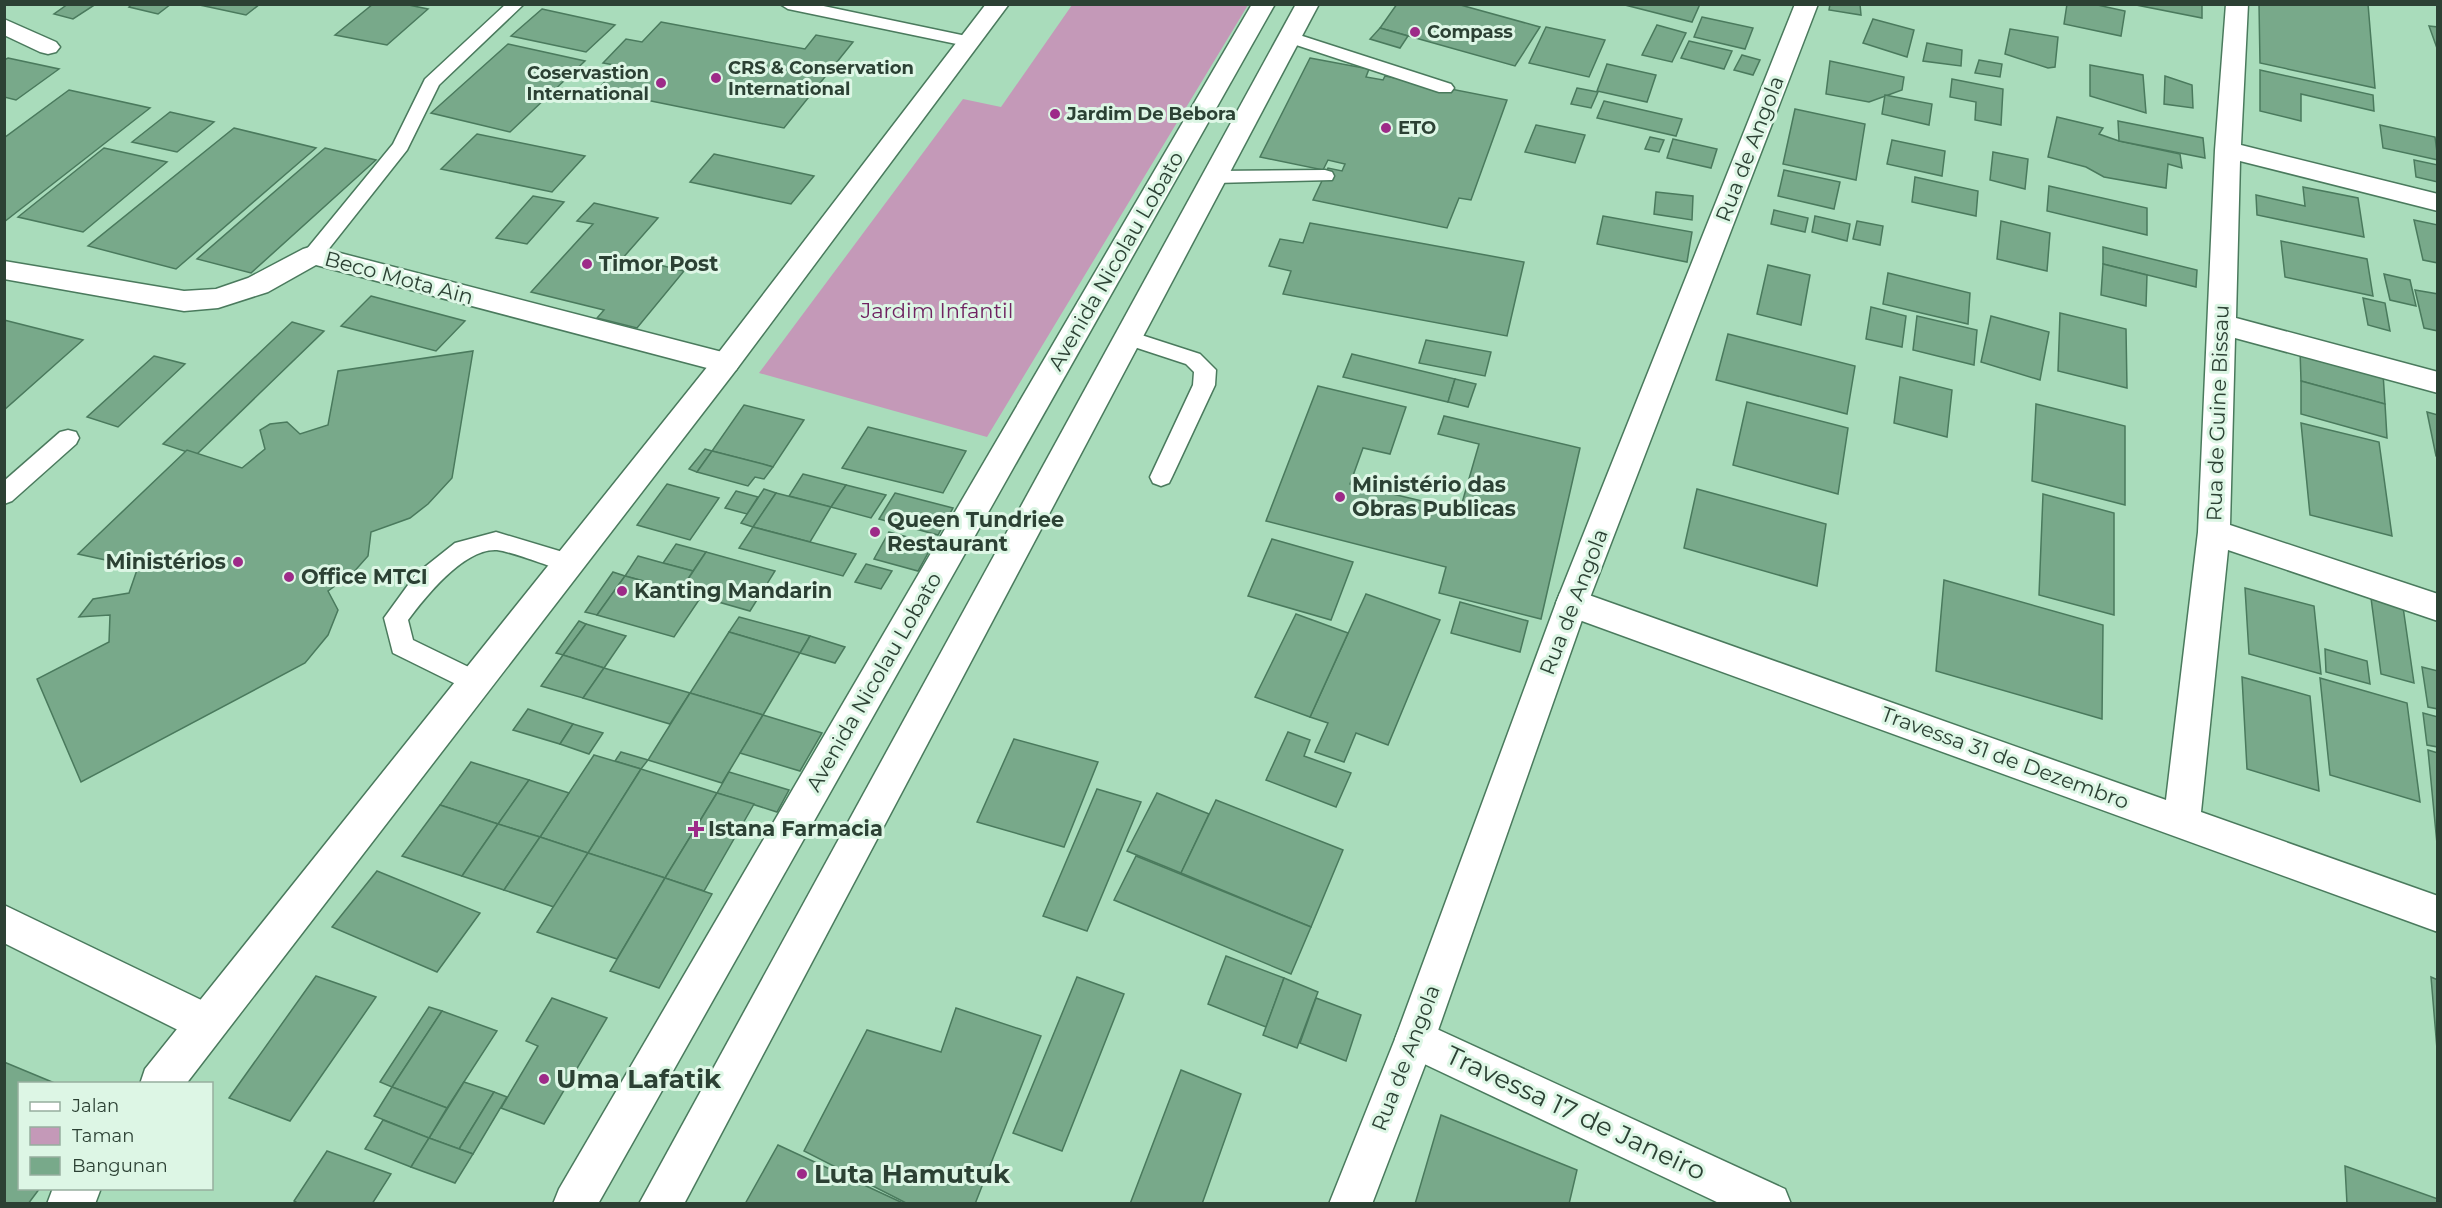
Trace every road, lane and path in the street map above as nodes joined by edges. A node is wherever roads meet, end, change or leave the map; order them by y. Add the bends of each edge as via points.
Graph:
1 (516, 4) edge
2 (788, 4) edge
3 (998, 4) edge
4 (1264, 4) edge
5 (1308, 4) edge
6 (1807, 4) edge
7 (2237, 4) edge
8 (4, 26) edge
9 (1290, 37) junction
10 (971, 42) junction
11 (48, 47) dead end
12 (1445, 88) dead end
13 (2228, 150) junction
14 (1325, 176) dead end
15 (1215, 177) junction
16 (2438, 203) edge
17 (313, 255) junction
18 (4, 270) edge
19 (2222, 324) junction
20 (1129, 338) junction
21 (726, 363) junction
22 (2438, 383) edge
23 (68, 438) dead end
24 (1161, 477) dead end
25 (4, 495) edge
26 (2214, 532) junction
27 (568, 563) junction
28 (1572, 603) junction
29 (2438, 608) edge
30 (474, 682) junction
31 (2182, 820) junction
32 (2438, 914) edge
33 (4, 923) edge
34 (206, 1023) junction
35 (1415, 1039) junction
36 (161, 1082) edge
37 (78, 1190) edge
38 (68, 1203) edge
39 (574, 1203) edge
40 (660, 1203) edge
41 (1350, 1203) edge
42 (1770, 1203) edge

1 - 17 lane via 431,83 401,146
2 - 10 lane
3 - 10 street
4 - 39 street, Avenida Nicolau Lobato
5 - 9 street, Avenida Nicolau Lobato
6 - 28 street, Rua de Angola
7 - 13 street, Rua de Guine Bissau
8 - 11 street
9 - 12 lane
9 - 15 street, Avenida Nicolau Lobato
10 - 21 street
13 - 16 street
13 - 19 street, Rua de Guine Bissau
14 - 15 lane
15 - 20 street, Avenida Nicolau Lobato
17 - 18 street, Beco Mota Ain via 258,285 218,298 184,302
17 - 21 street, Beco Mota Ain
19 - 22 street
19 - 26 street, Rua de Guine Bissau
20 - 24 lane via 1193,359 1205,370 1204,385
20 - 40 street, Avenida Nicolau Lobato
21 - 27 street
23 - 25 lane
26 - 29 street
26 - 31 street, Rua de Guine Bissau
27 - 30 street
27 - 30 lane via 496,541 463,550 424,581 396,618 402,646
28 - 31 street, Travessa 31 de Dezembro
28 - 35 street, Rua de Angola
30 - 34 street
31 - 32 street, Travessa 31 de Dezembro
33 - 34 street
34 - 36 street
35 - 41 street, Rua de Angola
35 - 42 street, Travessa 17 de Janeiro
37 - 38 street

